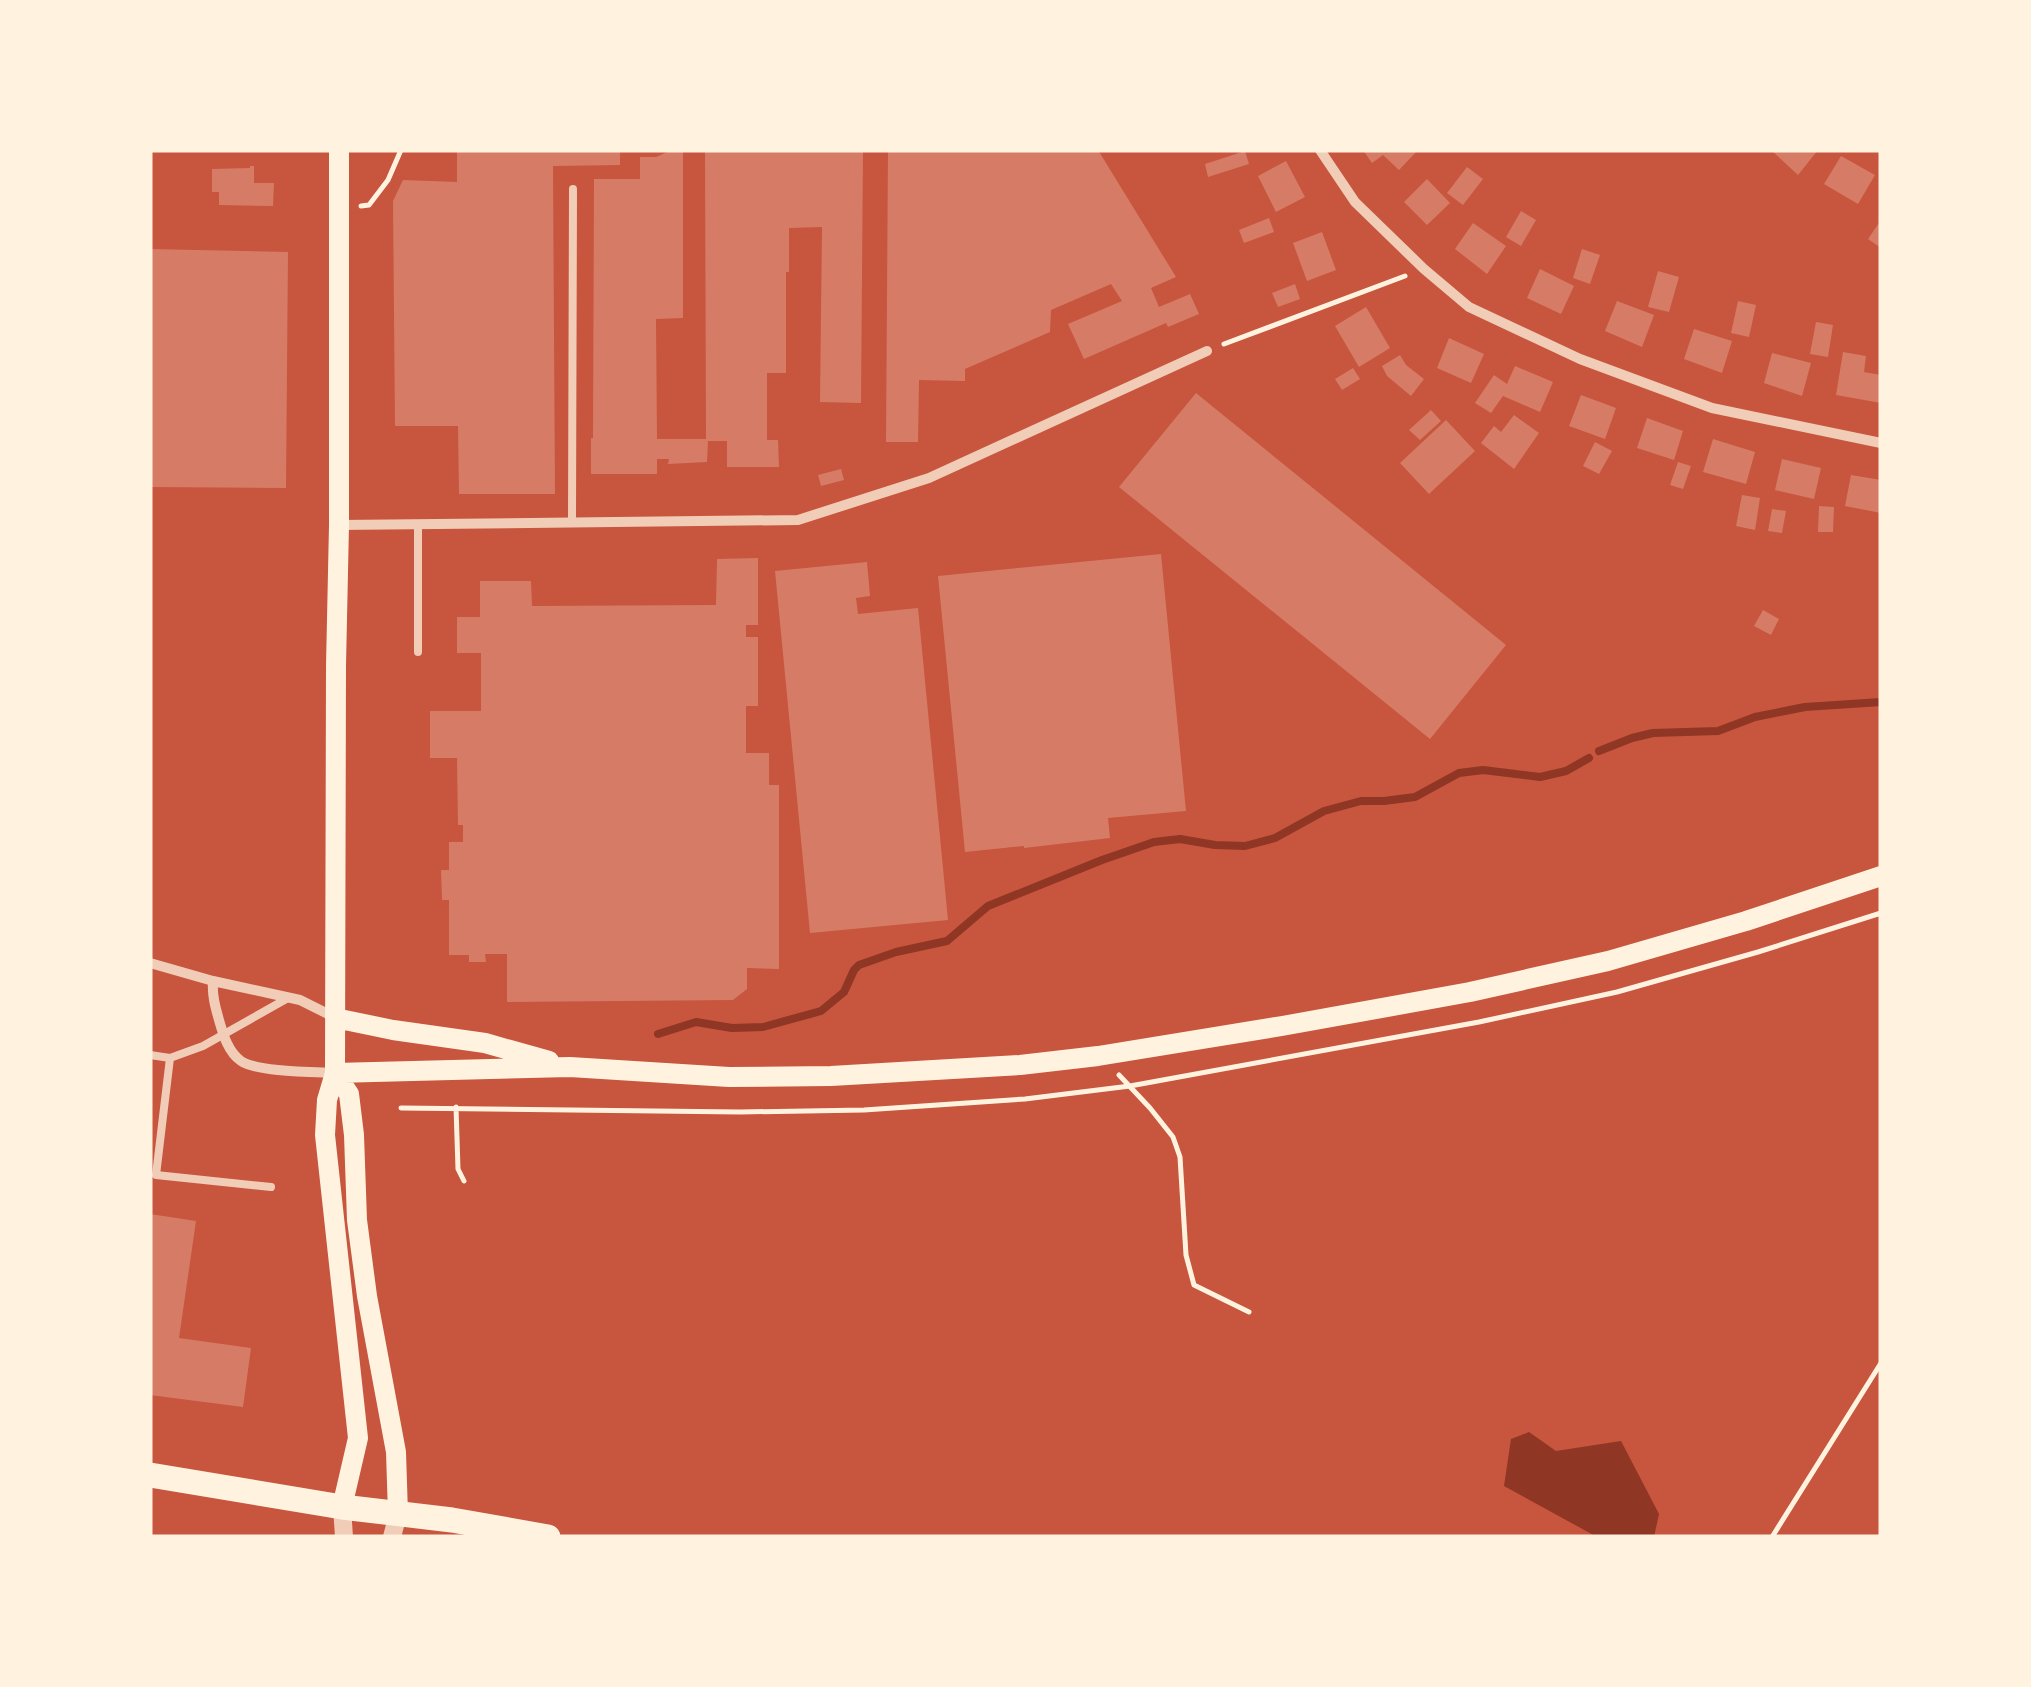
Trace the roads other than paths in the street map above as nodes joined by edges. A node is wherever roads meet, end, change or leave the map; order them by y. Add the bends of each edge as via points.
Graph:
1 (339, 150) edge
2 (1320, 150) edge
3 (573, 189) dead end
4 (1207, 351) road end
5 (1881, 442) edge
6 (572, 522) junction
7 (418, 524) junction
8 (340, 525) junction
9 (418, 652) dead end
10 (1881, 876) edge
11 (150, 963) edge
12 (212, 981) junction
13 (288, 998) junction
14 (335, 1018) junction
15 (223, 1035) junction
16 (150, 1054) edge
17 (170, 1058) junction
18 (570, 1067) junction
19 (335, 1073) junction
20 (271, 1188) dead end
21 (150, 1476) edge
22 (342, 1507) junction
23 (395, 1526) edge
24 (344, 1537) edge
25 (548, 1537) edge

1 - 8 main road
2 - 5 street via 1355,202 1469,306 1580,359 1712,408
3 - 6 lane
4 - 6 street via 929,478 798,520
6 - 7 street
7 - 8 street
7 - 9 lane
8 - 14 main road
10 - 18 main road via 1746,921 1470,992 1098,1056 831,1076
11 - 12 street
12 - 13 street
12 - 15 street
13 - 14 street
13 - 15 lane
14 - 18 main road via 485,1043
14 - 19 main road
15 - 17 lane
15 - 19 street via 243,1063
16 - 17 lane
17 - 20 lane via 156,1174
18 - 19 main road
19 - 22 main road via 325,1135 358,1438
19 - 23 main road via 349,1094 357,1220 396,1452
21 - 22 main road
22 - 23 main road
22 - 24 street
23 - 25 main road via 452,1520

